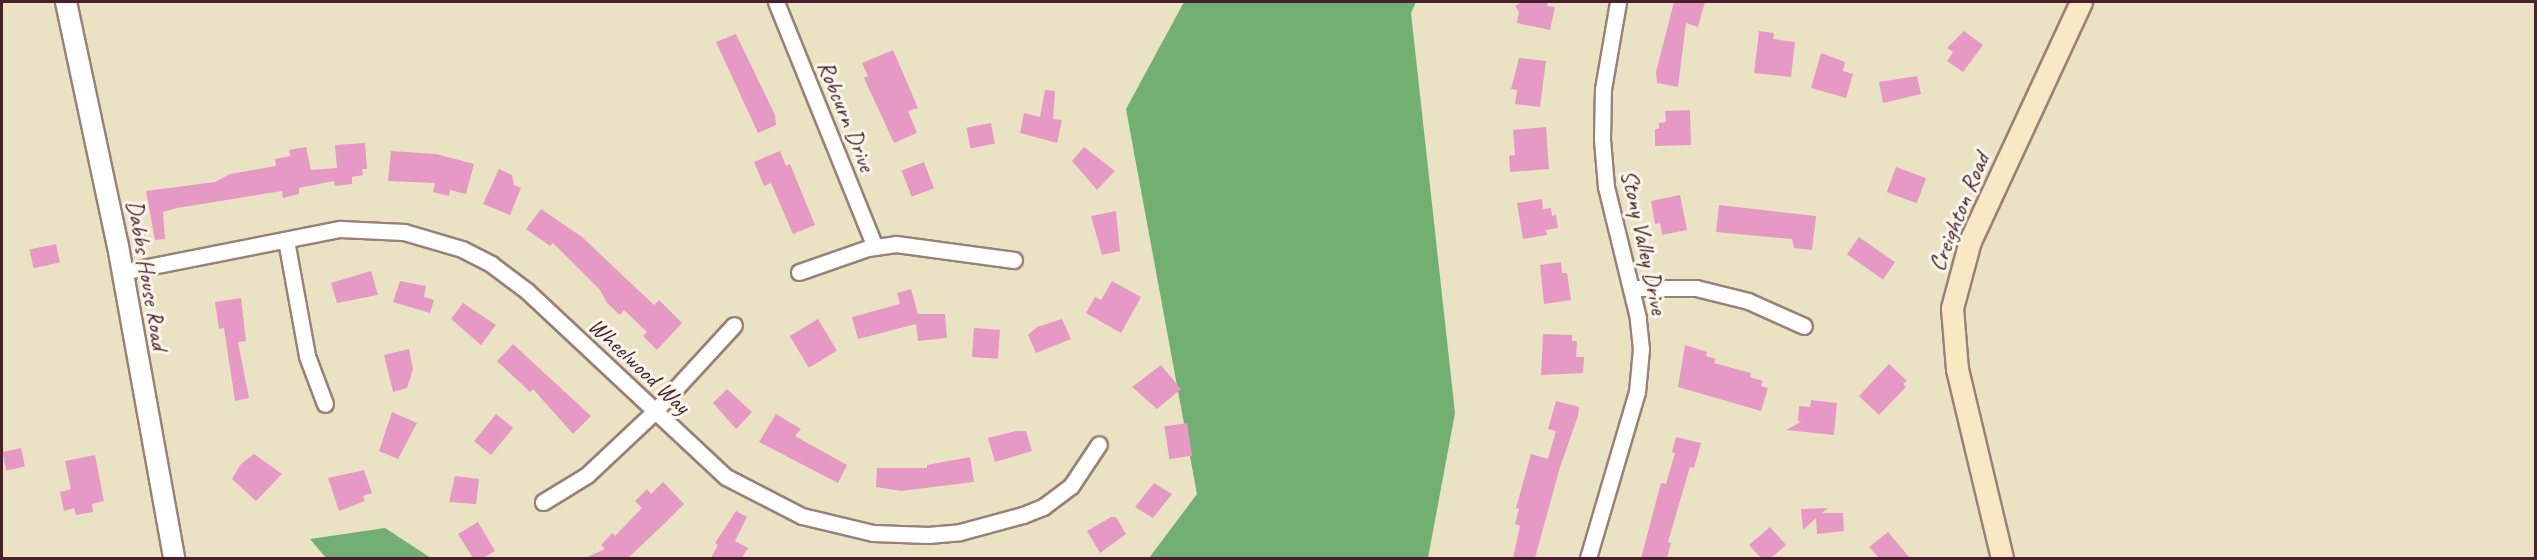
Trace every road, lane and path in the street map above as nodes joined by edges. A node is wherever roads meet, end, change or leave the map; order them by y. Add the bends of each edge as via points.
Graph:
1 (66, 2) edge
2 (776, 2) edge
3 (1618, 2) edge
4 (2081, 2) edge
5 (286, 240) junction
6 (875, 247) junction
7 (1014, 260) dead end
8 (122, 272) junction
9 (799, 272) dead end
10 (1631, 288) junction
11 (734, 325) dead end
12 (1804, 326) dead end
13 (325, 404) dead end
14 (654, 412) junction
15 (1099, 444) dead end
16 (543, 502) dead end
17 (174, 558) edge
18 (1588, 558) edge
19 (2002, 558) edge

1 - 8 street, Dabbs House Road
2 - 6 street, Robcurn Drive
3 - 10 street, Stony Valley Drive via 1603,89 1602,139 1615,236
4 - 19 main road, Creighton Road via 1970,241 1952,308 1957,369
5 - 8 street, Wheelwood Way
5 - 13 street via 306,356
5 - 14 street, Wheelwood Way via 369,228 404,232 462,249 491,264 527,291
6 - 7 street via 896,244
6 - 9 street
8 - 17 street, Dabbs House Road
10 - 12 street via 1696,288 1749,301
10 - 18 street, Stony Valley Drive via 1638,318 1639,370
11 - 14 street
14 - 15 street, Wheelwood Way via 726,477 780,507 828,523 902,535 960,532 1043,507 1071,486
14 - 16 street via 582,479

